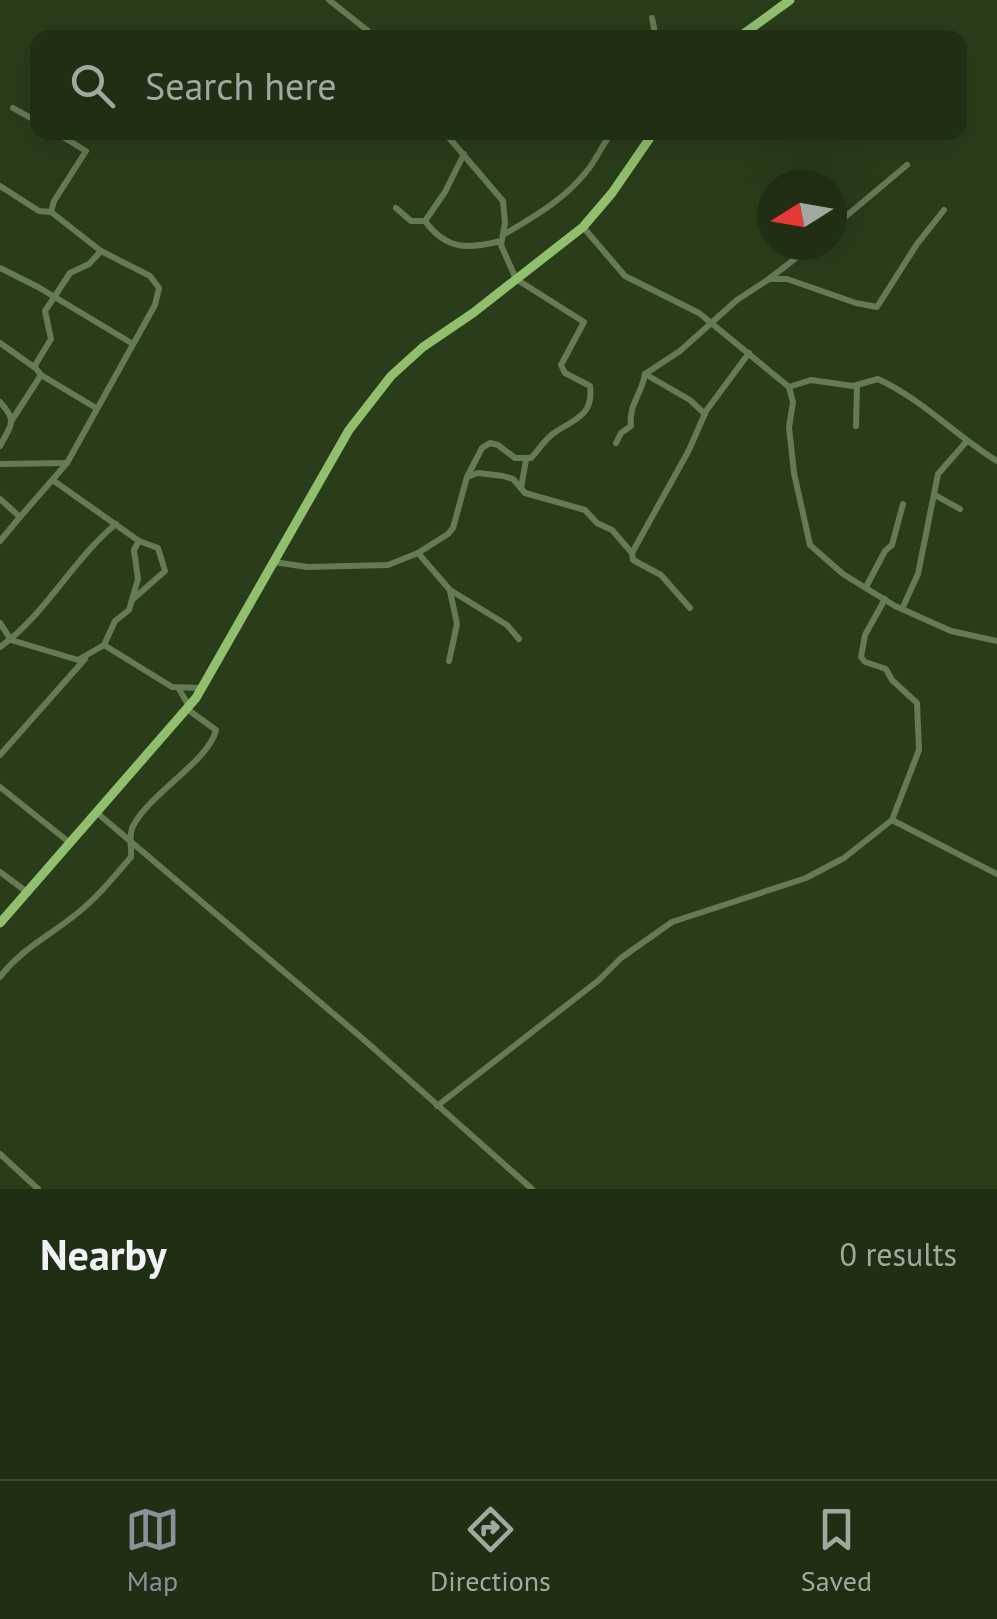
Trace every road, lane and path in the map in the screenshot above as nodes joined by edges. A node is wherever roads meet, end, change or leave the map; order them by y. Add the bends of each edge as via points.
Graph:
1 (329, 0) edge
2 (790, 0) edge
3 (652, 18) dead end
4 (366, 30) edge
5 (654, 30) edge
6 (749, 30) edge
7 (13, 108) dead end
8 (30, 118) edge
9 (68, 140) edge
10 (451, 140) edge
11 (606, 140) edge
12 (648, 140) edge
13 (464, 154) junction
14 (906, 165) dead end
15 (0, 186) edge
16 (396, 208) dead end
17 (944, 210) dead end
18 (51, 212) junction
19 (847, 215) edge
20 (425, 221) junction
21 (583, 228) junction
22 (502, 238) junction
23 (101, 251) junction
24 (793, 260) edge
25 (0, 268) edge
26 (516, 278) junction
27 (770, 278) junction
28 (55, 300) junction
29 (713, 323) junction
30 (1, 342) edge
31 (133, 344) junction
32 (749, 353) junction
33 (34, 367) junction
34 (645, 374) junction
35 (41, 375) junction
36 (857, 385) junction
37 (789, 387) junction
38 (0, 402) edge
39 (96, 408) junction
40 (705, 414) junction
41 (12, 420) junction
42 (856, 426) dead end
43 (966, 442) junction
44 (616, 443) dead end
45 (0, 446) edge
46 (526, 460) junction
47 (997, 462) edge
48 (66, 463) junction
49 (0, 464) edge
50 (467, 476) junction
51 (54, 481) junction
52 (521, 488) junction
53 (935, 495) junction
54 (0, 498) edge
55 (903, 504) dead end
56 (960, 509) dead end
57 (20, 517) junction
58 (116, 524) junction
59 (0, 541) edge
60 (139, 542) junction
61 (418, 553) junction
62 (632, 553) junction
63 (274, 562) junction
64 (866, 588) junction
65 (450, 590) junction
66 (884, 599) junction
67 (131, 600) junction
68 (690, 608) dead end
69 (902, 610) junction
70 (0, 623) edge
71 (519, 639) dead end
72 (11, 640) junction
73 (997, 641) edge
74 (104, 645) junction
75 (0, 647) edge
76 (94, 648) junction
77 (449, 661) dead end
78 (179, 688) junction
79 (202, 688) junction
80 (188, 708) junction
81 (0, 755) edge
82 (0, 787) edge
83 (96, 812) junction
84 (892, 820) junction
85 (129, 839) junction
86 (70, 843) junction
87 (0, 872) edge
88 (997, 874) edge
89 (27, 892) junction
90 (0, 923) edge
91 (0, 977) edge
92 (437, 1106) junction
93 (0, 1154) edge
94 (25, 1178) junction
95 (16, 1189) edge
96 (38, 1189) edge
97 (532, 1189) edge

1 - 4 street
2 - 6 main road
3 - 5 street
7 - 8 street
9 - 18 street via 86,151
10 - 13 street
11 - 22 street via 579,181
12 - 21 main road
13 - 20 street
13 - 22 street via 503,202
14 - 19 street
15 - 18 street
16 - 20 street via 410,221
17 - 27 street via 877,307
18 - 23 street
20 - 22 street via 467,249
21 - 26 main road
21 - 29 street via 625,276
22 - 26 street
23 - 28 street via 70,273
23 - 31 street via 150,276 159,288
24 - 27 street
25 - 28 street
26 - 46 street via 584,322 562,365 590,386 591,398 585,414
26 - 63 main road via 423,348 368,402
27 - 29 street
28 - 31 street
28 - 33 street via 45,311 51,339
29 - 32 street
29 - 34 street
30 - 33 street
31 - 39 street
32 - 37 street
32 - 40 street
33 - 35 street
34 - 40 street
34 - 44 street via 643,391 630,408 631,426
35 - 39 street
35 - 41 street
36 - 37 street via 817,379
36 - 42 street
36 - 43 street via 878,378 900,389
37 - 64 street via 794,473 807,538 820,556
38 - 41 street
39 - 48 street
40 - 62 street
41 - 45 street
43 - 47 street
43 - 53 street via 938,474
46 - 50 street via 490,444
46 - 52 street
48 - 49 street
48 - 51 street
50 - 52 street via 494,474
50 - 61 street via 453,528
51 - 57 street
51 - 58 street
52 - 62 street via 585,510
53 - 56 street
53 - 69 street via 918,574
54 - 57 street
55 - 64 street via 892,546
57 - 59 street
58 - 60 street
58 - 72 street
60 - 67 street
60 - 67 street via 158,548 165,571
61 - 63 street via 383,566
61 - 65 street
62 - 68 street via 662,574
63 - 79 main road
64 - 66 street
65 - 71 street
65 - 77 street via 457,634
66 - 69 street
66 - 84 street via 860,657 886,669 917,703 919,750
67 - 74 street
69 - 73 street
70 - 72 street
72 - 75 street
72 - 76 street via 74,660
74 - 76 street
74 - 78 street
76 - 81 street
78 - 79 street
78 - 80 street
79 - 80 main road
80 - 83 main road
80 - 85 street via 216,734 138,820
82 - 86 street
83 - 85 street
83 - 86 main road
84 - 88 street
84 - 92 street via 806,878 672,922
85 - 91 street via 131,857 98,897 26,948
85 - 92 street
86 - 89 main road
87 - 89 street
89 - 90 main road
92 - 97 street
93 - 94 street
94 - 95 street
94 - 96 street

